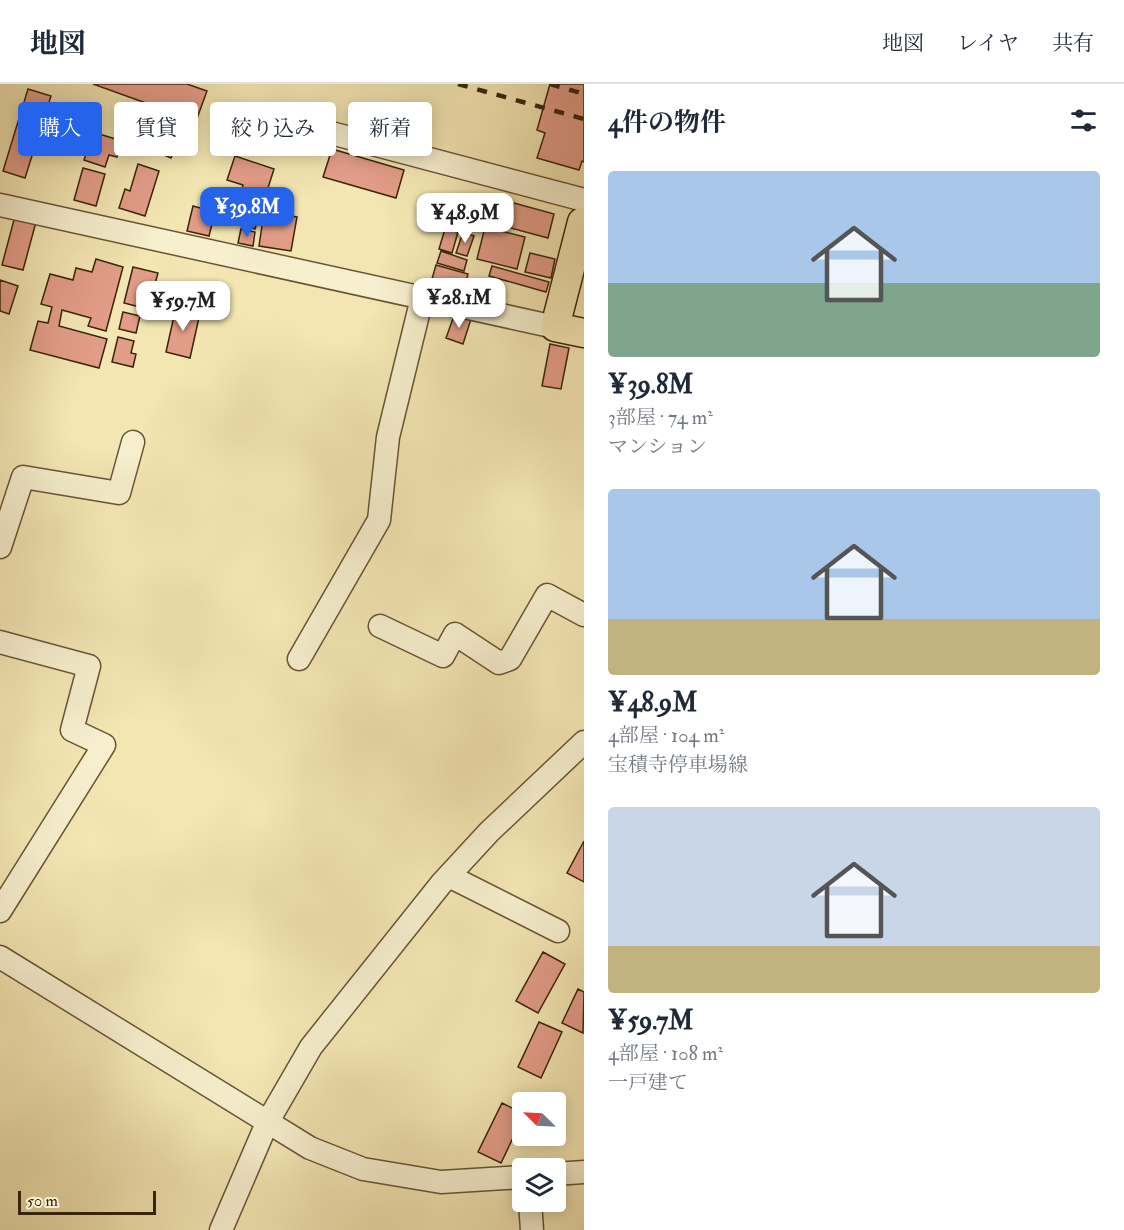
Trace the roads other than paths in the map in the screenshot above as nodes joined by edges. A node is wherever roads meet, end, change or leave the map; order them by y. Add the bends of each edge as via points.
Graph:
1 (336, 135) edge
2 (0, 205) edge
3 (583, 210) edge
4 (422, 298) junction
5 (555, 327) junction
6 (584, 333) edge
7 (133, 442) dead end
8 (0, 547) edge
9 (584, 615) edge
10 (380, 626) dead end
11 (0, 642) edge
12 (299, 659) dead end
13 (584, 742) edge
14 (449, 876) junction
15 (0, 911) edge
16 (558, 931) dead end
17 (0, 957) edge
18 (267, 1123) junction
19 (584, 1173) edge
20 (566, 1174) edge
21 (512, 1178) edge
22 (531, 1212) edge
23 (221, 1230) edge
24 (532, 1230) edge

1 - 3 street
2 - 4 street
3 - 5 main road
4 - 5 street
4 - 12 street via 388,437 379,520
5 - 6 main road
7 - 8 street via 119,493 23,477
9 - 10 street via 547,595 510,659 499,663 456,634 443,656
11 - 15 street via 89,666 72,730 104,745
13 - 14 street via 489,832
14 - 16 street
14 - 18 street via 311,1047
17 - 18 street
18 - 21 street via 310,1148 363,1169 441,1182
18 - 23 street
19 - 20 street
22 - 24 street

